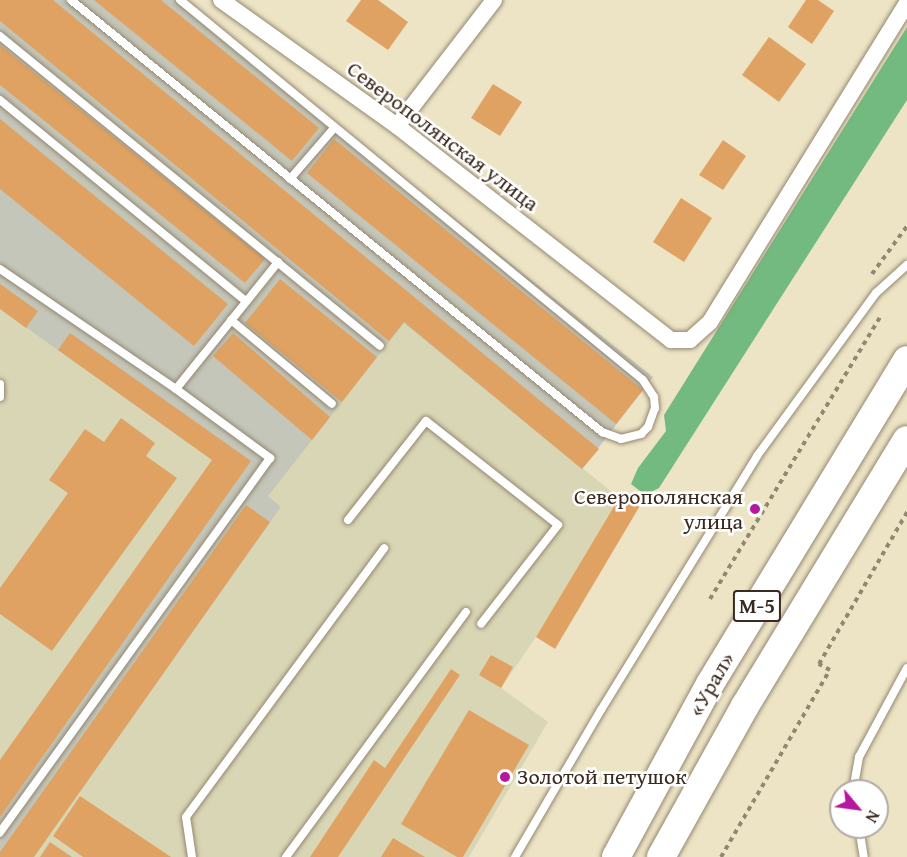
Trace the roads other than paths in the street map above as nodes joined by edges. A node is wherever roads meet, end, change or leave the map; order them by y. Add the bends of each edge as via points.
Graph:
1 (71, 0) edge
2 (180, 0) edge
3 (221, 0) edge
4 (494, 0) edge
5 (907, 3) edge
6 (0, 36) edge
7 (0, 100) edge
8 (397, 126) junction
9 (334, 128) junction
10 (290, 179) junction
11 (278, 262) junction
12 (907, 266) edge
13 (0, 269) edge
14 (246, 301) junction
15 (231, 320) junction
16 (380, 346) dead end
17 (907, 360) edge
18 (0, 384) edge
19 (176, 389) junction
20 (0, 397) edge
21 (332, 404) dead end
22 (907, 440) edge
23 (348, 520) dead end
24 (384, 548) dead end
25 (466, 612) dead end
26 (481, 624) dead end
27 (907, 668) edge
28 (855, 779) edge
29 (0, 833) edge
30 (861, 839) edge
31 (192, 857) edge
32 (286, 857) edge
33 (515, 857) edge
34 (616, 857) edge
35 (661, 857) edge
36 (864, 857) edge

1 - 10 lane
2 - 9 lane
3 - 8 street, Северополянская улица
4 - 8 street
5 - 8 street, Северополянская улица via 710,322 690,340 671,340
6 - 11 lane
7 - 14 lane
9 - 10 lane
9 - 10 lane via 643,380 656,408 648,427 641,434 621,439 602,432
11 - 14 lane
11 - 16 lane
12 - 33 lane via 876,293 757,456
13 - 19 lane
14 - 15 lane
15 - 19 lane
15 - 21 lane
17 - 34 highway, «Урал» / М-5 via 710,684
18 - 20 lane
19 - 29 lane via 270,458
22 - 35 highway, «Урал» / М-5 via 745,706
23 - 26 lane via 426,421 558,525
24 - 31 lane via 186,817
25 - 32 lane
27 - 28 lane via 860,757
30 - 36 lane

